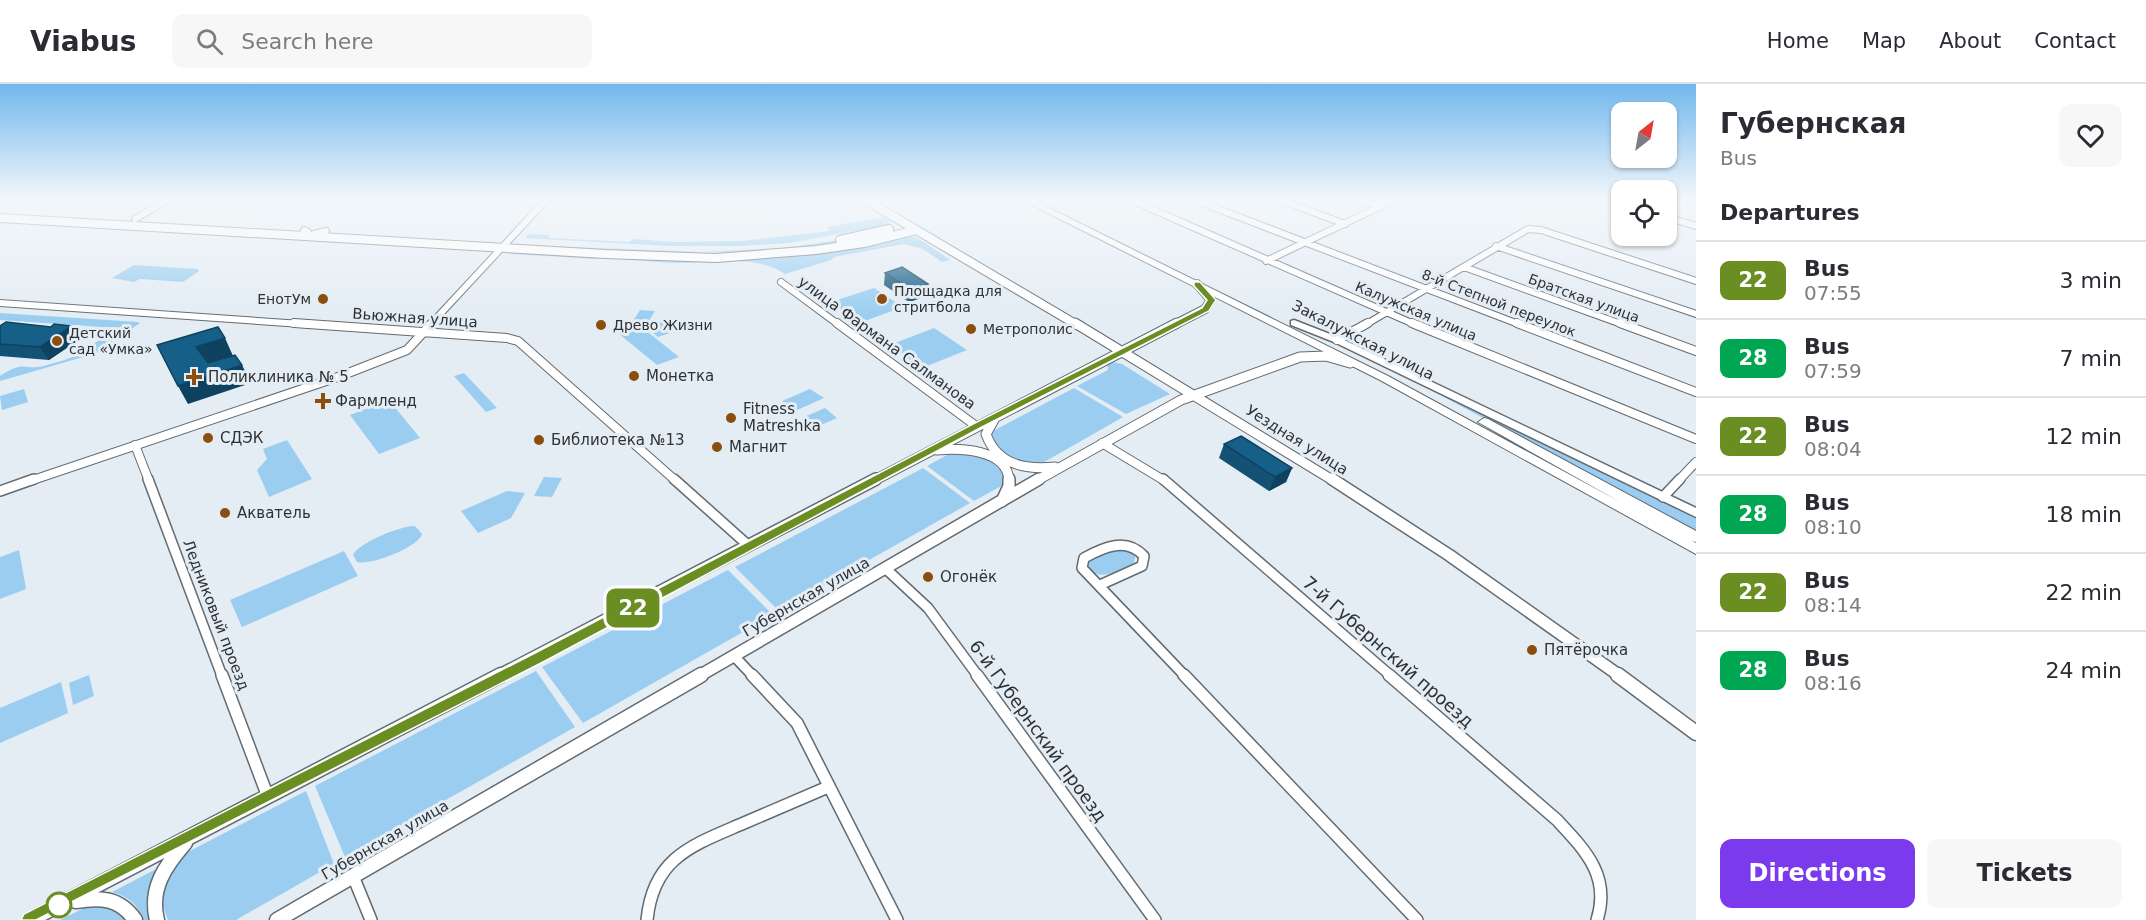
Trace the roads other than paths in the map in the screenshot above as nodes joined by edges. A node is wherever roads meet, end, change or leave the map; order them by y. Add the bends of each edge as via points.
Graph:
1 (336, 238) edge
2 (454, 238) edge
3 (511, 238) edge
4 (847, 238) edge
5 (884, 238) edge
6 (930, 238) edge
7 (1103, 238) edge
8 (1119, 238) edge
9 (1215, 238) edge
10 (1291, 238) edge
11 (1315, 238) edge
12 (1511, 238) edge
13 (1563, 238) edge
14 (508, 241) junction
15 (1304, 243) junction
16 (1496, 246) junction
17 (502, 248) junction
18 (1266, 261) junction
19 (1464, 267) junction
20 (1696, 280) edge
21 (781, 282) dead end
22 (1197, 284) junction
23 (1428, 288) junction
24 (0, 303) edge
25 (1387, 313) junction
26 (1696, 314) edge
27 (1294, 323) junction
28 (425, 332) junction
29 (1337, 340) junction
30 (1696, 351) edge
31 (1122, 352) junction
32 (1367, 369) junction
33 (1696, 392) edge
34 (1194, 394) junction
35 (997, 416) junction
36 (976, 426) junction
37 (1696, 439) edge
38 (1102, 443) junction
39 (135, 445) junction
40 (928, 452) junction
41 (1696, 462) edge
42 (1064, 466) junction
43 (0, 491) edge
44 (1663, 497) junction
45 (1002, 501) junction
46 (1619, 508) junction
47 (1696, 513) edge
48 (1696, 537) edge
49 (750, 546) junction
50 (1696, 549) edge
51 (1696, 557) edge
52 (885, 568) junction
53 (1100, 585) junction
54 (734, 656) junction
55 (1696, 733) edge
56 (828, 787) junction
57 (268, 796) junction
58 (192, 836) junction
59 (354, 876) junction
60 (62, 903) junction
61 (30, 920) edge
62 (135, 920) edge
63 (157, 920) edge
64 (277, 920) edge
65 (371, 920) edge
66 (647, 920) edge
67 (897, 920) edge
68 (1155, 920) edge
69 (1417, 920) edge
70 (1597, 920) edge

1 - 17 street, улица Фармана Салманова
2 - 14 street
3 - 14 street
4 - 14 street via 742,250
5 - 17 street, улица Фармана Салманова via 751,256 672,257
6 - 31 street, Уездная улица
7 - 22 highway
8 - 27 highway, Закалужская улица
9 - 18 street, Калужская улица
10 - 15 street, 8-й Степной переулок
11 - 15 street
12 - 16 street
13 - 20 street
14 - 17 street
15 - 18 street
15 - 23 street, 8-й Степной переулок
16 - 19 street
16 - 26 street
17 - 28 street
18 - 25 street, Калужская улица
19 - 23 street
19 - 30 street, Братская улица
21 - 36 street, улица Фармана Салманова
22 - 31 street via 1211,300 1205,309
22 - 32 highway
23 - 25 street
23 - 33 street, 8-й Степной переулок
24 - 28 street, Вьюжная улица
25 - 29 street
25 - 37 street, Калужская улица
27 - 29 main road
27 - 48 highway, Закалужская улица
28 - 39 street via 394,357
28 - 49 street, Вьюжная улица via 507,338 526,346
29 - 44 main road
31 - 34 street, Уездная улица
31 - 35 street
32 - 34 street, Губернская улица via 1313,355
32 - 46 highway
34 - 38 street, Губернская улица
34 - 55 street, Уездная улица via 1459,562
35 - 36 street
35 - 42 street via 986,434 996,455 1026,467
36 - 40 street
38 - 42 street, Губернская улица
38 - 70 street, 7-й Губернский проезд via 1159,476 1557,820 1595,868 1603,897
39 - 43 street
39 - 57 street, Ледниковый проезд
40 - 45 street via 963,448 991,457 1008,473 1009,491
40 - 49 street
41 - 44 street
42 - 45 street, Губернская улица
44 - 47 main road
45 - 52 street, Губернская улица
46 - 50 highway
46 - 51 highway
49 - 57 street
52 - 54 street, Губернская улица
52 - 68 street, 6-й Губернский проезд via 928,608
53 - 53 street via 1142,566 1144,556 1119,544 1084,558 1082,568
53 - 69 street
54 - 56 street via 796,723
54 - 59 street, Губернская улица
56 - 66 street via 688,847 656,883
56 - 67 street
57 - 58 street
58 - 60 street
58 - 63 street via 168,862 156,888 153,900
59 - 64 street, Губернская улица
59 - 65 street
60 - 61 street
60 - 62 street via 108,898 121,903

